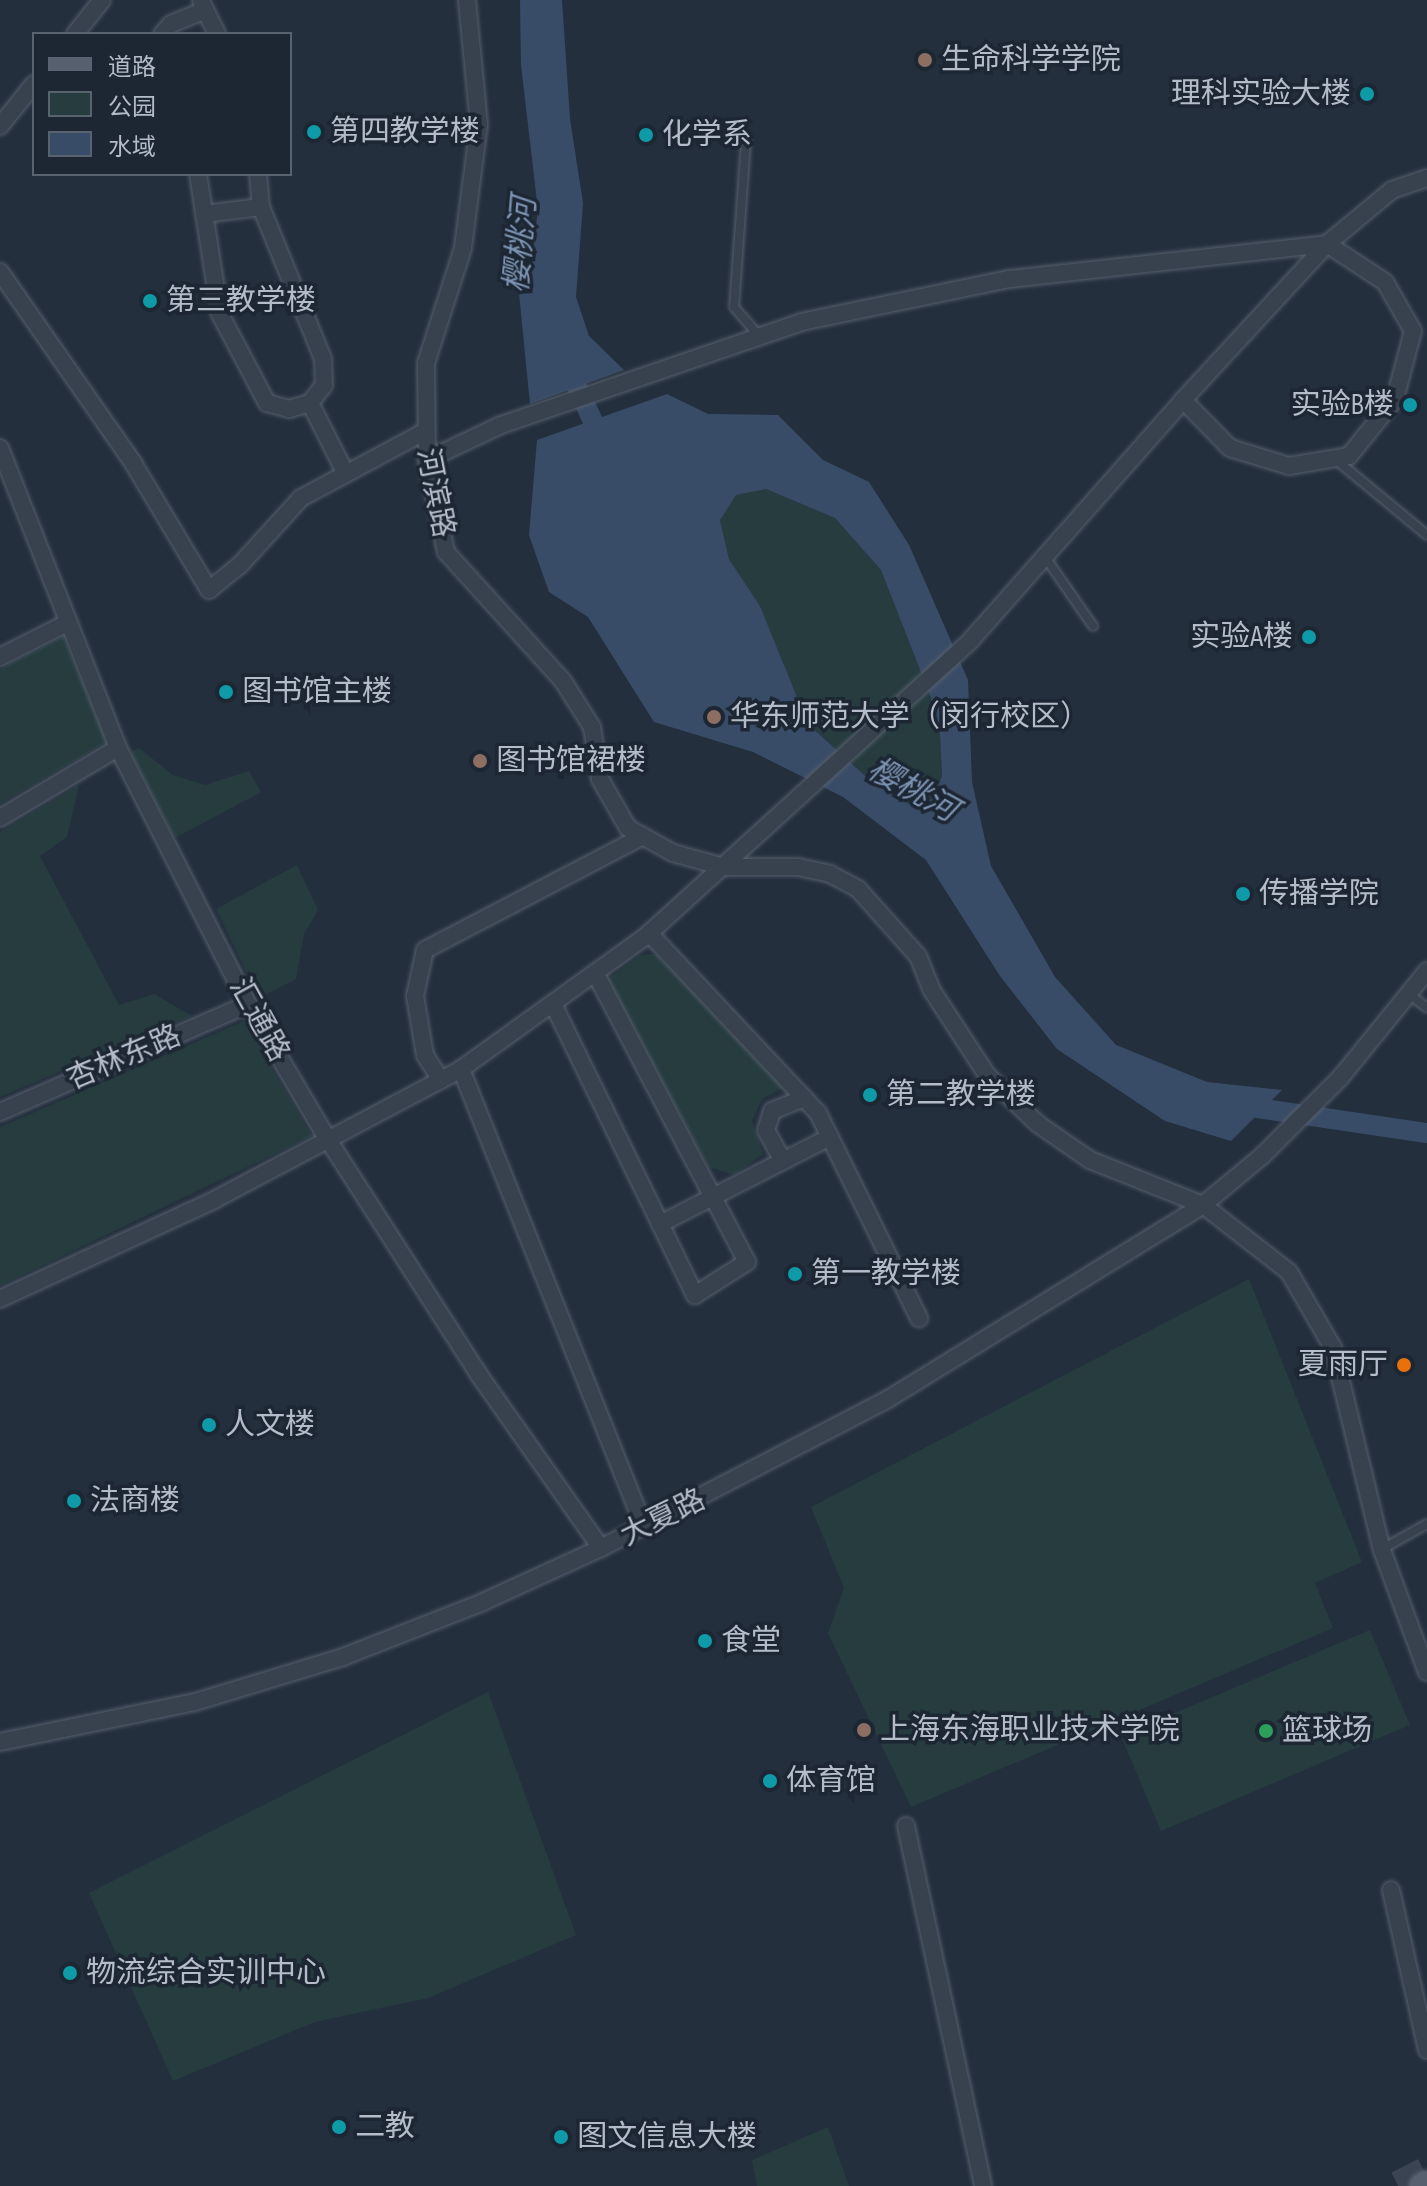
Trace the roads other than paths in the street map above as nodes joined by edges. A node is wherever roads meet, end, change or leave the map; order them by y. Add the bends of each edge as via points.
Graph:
1 (102, 0) edge
2 (467, 0) edge
3 (203, 5) edge
4 (77, 32) edge
5 (164, 32) edge
6 (216, 32) edge
7 (32, 86) edge
8 (0, 126) edge
9 (746, 141) dead end
10 (198, 176) edge
11 (258, 176) edge
12 (1427, 178) edge
13 (261, 207) junction
14 (204, 214) junction
15 (1327, 244) junction
16 (0, 272) edge
17 (759, 336) junction
18 (1183, 400) junction
19 (310, 403) junction
20 (424, 432) junction
21 (0, 448) edge
22 (1334, 459) junction
23 (427, 460) junction
24 (345, 472) junction
25 (1427, 535) edge
26 (1045, 557) junction
27 (67, 623) junction
28 (1093, 626) dead end
29 (0, 657) edge
30 (118, 748) junction
31 (0, 818) edge
32 (643, 836) junction
33 (724, 867) junction
34 (649, 933) junction
35 (1427, 971) edge
36 (595, 973) junction
37 (1410, 995) junction
38 (248, 1004) junction
39 (553, 1004) junction
40 (1427, 1008) edge
41 (461, 1069) junction
42 (441, 1080) junction
43 (804, 1098) junction
44 (0, 1112) edge
45 (830, 1137) junction
46 (327, 1138) junction
47 (783, 1161) junction
48 (712, 1196) junction
49 (1203, 1205) junction
50 (660, 1224) junction
51 (0, 1299) edge
52 (919, 1318) dead end
53 (1427, 1524) edge
54 (644, 1527) junction
55 (601, 1548) junction
56 (1382, 1550) junction
57 (1427, 1672) edge
58 (0, 1742) edge
59 (906, 1826) dead end
60 (1391, 1890) dead end
61 (1427, 2050) edge
62 (983, 2186) edge

1 - 4 street
2 - 20 street, 河滨路 via 479,124 463,248 426,363
3 - 5 street
3 - 6 street
7 - 8 street
9 - 17 lane via 734,307
10 - 14 street
11 - 13 street
12 - 15 street via 1392,190
13 - 14 street
13 - 19 street via 323,359 324,385
14 - 19 street via 220,314 267,403 289,409
15 - 17 street via 1009,279 802,322
15 - 18 street
15 - 22 street via 1385,282 1413,331 1395,399 1349,456
16 - 24 street via 124,450 209,590 240,565 301,498
17 - 23 street via 499,426
18 - 22 street via 1230,448 1289,466
18 - 26 street
19 - 24 street
20 - 23 street, 河滨路
20 - 24 street
21 - 27 street, 汇通路
22 - 25 lane
23 - 32 street, 河滨路 via 446,552 563,681 592,727 600,779 628,828
26 - 28 lane
26 - 33 street via 971,640
27 - 29 street
27 - 30 street, 汇通路
30 - 31 street
30 - 38 street, 汇通路
32 - 33 street, 河滨路 via 673,853
32 - 42 street via 425,950 415,996 425,1055
33 - 34 street
33 - 49 street, 河滨路 via 798,867 830,874 858,889 918,956 931,989 987,1075 1038,1124 1090,1160
34 - 36 street
34 - 43 street
35 - 37 street, 大夏路
36 - 39 street
36 - 48 street
37 - 40 lane
37 - 49 street, 大夏路 via 1340,1078 1263,1155
38 - 44 street, 杏林东路
38 - 46 street, 汇通路
39 - 41 street
39 - 50 street
41 - 42 street
41 - 54 street
42 - 46 street
43 - 45 street
43 - 47 street via 772,1111 766,1130
45 - 47 street
45 - 52 street
46 - 51 street via 214,1200
46 - 55 street, 汇通路 via 479,1375
47 - 48 street
48 - 50 street
48 - 50 street via 747,1262 695,1295
49 - 54 street, 大夏路 via 888,1399
49 - 56 street, 河滨路 via 1289,1272 1313,1308 1344,1386 1354,1451
53 - 56 lane
54 - 55 street, 大夏路
55 - 58 street, 大夏路 via 343,1657 195,1702
56 - 57 street, 河滨路
59 - 62 street
60 - 61 street

